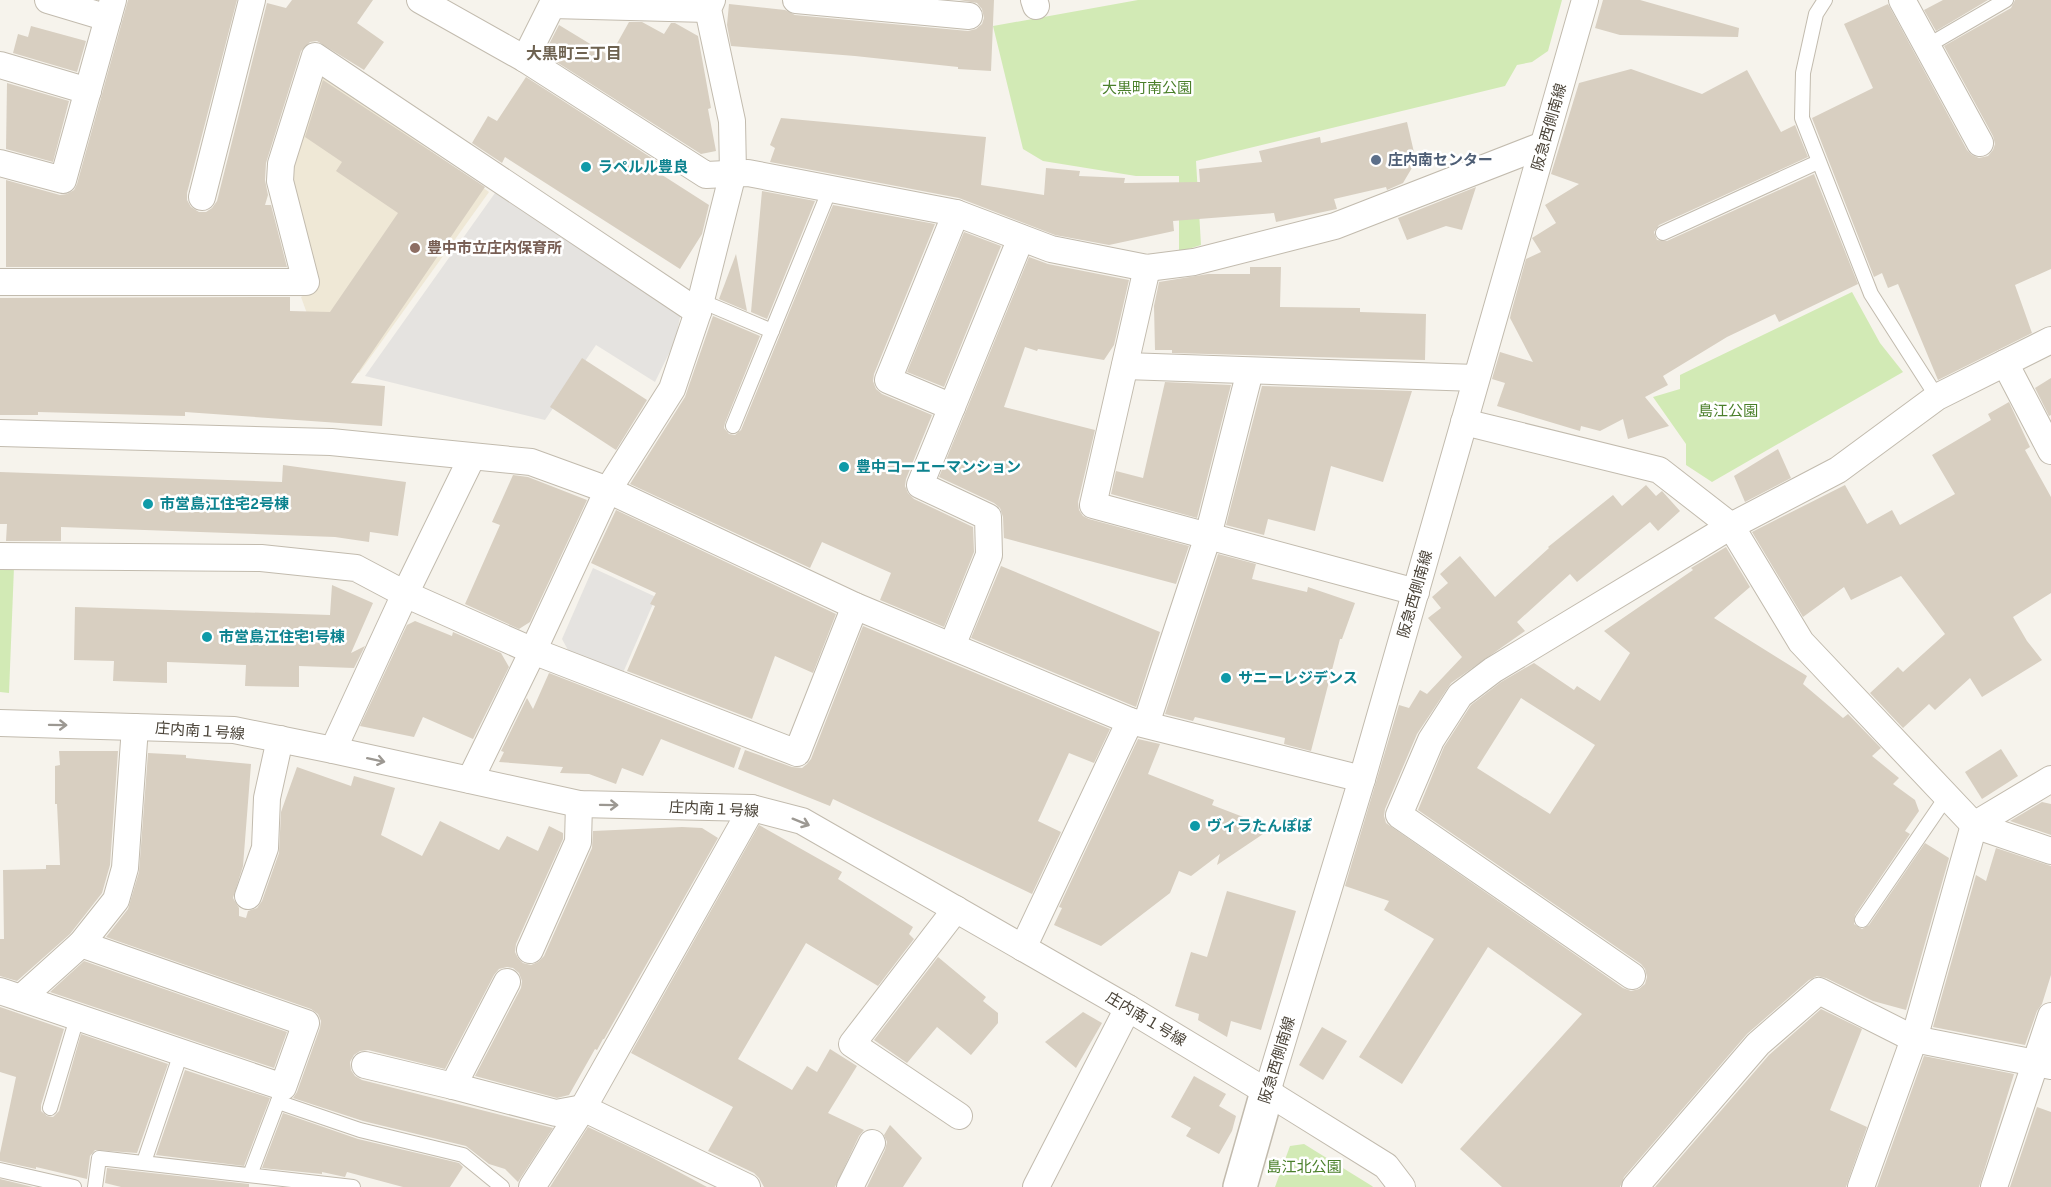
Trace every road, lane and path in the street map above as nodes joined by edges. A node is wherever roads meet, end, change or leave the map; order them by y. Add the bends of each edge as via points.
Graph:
1 (48, 0) edge
2 (252, 0) edge
3 (420, 0) edge
4 (796, 0) edge
5 (1585, 0) edge
6 (1825, 0) edge
7 (1902, 0) edge
8 (2006, 0) edge
9 (710, 4) edge
10 (111, 9) edge
11 (969, 16) dead end
12 (1927, 46) junction
13 (525, 59) junction
14 (0, 65) edge
15 (88, 91) junction
16 (1980, 143) dead end
17 (1543, 145) junction
18 (1818, 162) junction
19 (0, 163) edge
20 (733, 173) junction
21 (830, 189) junction
22 (202, 197) dead end
23 (956, 213) junction
24 (1663, 233) dead end
25 (1021, 238) junction
26 (1147, 268) junction
27 (0, 282) edge
28 (699, 306) junction
29 (772, 331) junction
30 (2051, 340) edge
31 (2005, 363) junction
32 (1125, 366) junction
33 (1250, 371) junction
34 (1476, 378) junction
35 (1937, 397) junction
36 (952, 407) junction
37 (1464, 422) junction
38 (733, 426) dead end
39 (0, 432) edge
40 (2051, 451) edge
41 (471, 457) junction
42 (608, 490) junction
43 (1731, 526) junction
44 (1208, 536) junction
45 (0, 556) edge
46 (1416, 592) junction
47 (405, 594) junction
48 (855, 606) junction
49 (952, 646) junction
50 (533, 651) junction
51 (0, 723) edge
52 (1138, 723) junction
53 (135, 727) junction
54 (280, 739) junction
55 (333, 750) junction
56 (1362, 779) junction
57 (2051, 779) edge
58 (470, 780) junction
59 (1947, 796) junction
60 (579, 804) junction
61 (752, 808) junction
62 (1974, 825) junction
63 (2051, 851) edge
64 (248, 896) dead end
65 (956, 909) junction
66 (1862, 920) dead end
67 (81, 945) junction
68 (1023, 948) junction
69 (530, 950) dead end
70 (1632, 976) dead end
71 (507, 982) dead end
72 (10, 994) edge
73 (1128, 1008) junction
74 (2051, 1016) edge
75 (77, 1018) junction
76 (1914, 1039) junction
77 (181, 1053) junction
78 (2043, 1064) edge
79 (365, 1065) dead end
80 (453, 1086) junction
81 (1267, 1092) junction
82 (281, 1095) junction
83 (50, 1108) dead end
84 (583, 1108) junction
85 (959, 1116) dead end
86 (872, 1143) dead end
87 (144, 1162) junction
88 (0, 1170) edge
89 (254, 1179) edge
90 (74, 1187) edge
91 (95, 1187) edge
92 (353, 1187) edge
93 (502, 1187) edge
94 (532, 1187) edge
95 (747, 1187) edge
96 (850, 1187) edge
97 (1036, 1187) edge
98 (1240, 1187) edge
99 (1402, 1187) edge
100 (1635, 1187) edge
101 (1861, 1187) edge
102 (1994, 1187) edge

1 - 10 street
2 - 22 street
3 - 13 street
4 - 11 street
5 - 17 street, 阪急西側南線
6 - 18 lane via 1816,14 1803,73 1802,118
7 - 12 street
8 - 12 lane
9 - 13 street via 552,5
9 - 20 street via 732,121
10 - 15 street
12 - 16 street
13 - 20 street via 706,175
14 - 15 street
15 - 19 street via 63,180
17 - 26 street via 1335,226 1194,262
17 - 34 street, 阪急西側南線
18 - 24 lane
18 - 35 lane via 1871,294
20 - 21 street
20 - 28 street
21 - 23 street
21 - 29 lane
23 - 25 street
23 - 36 street via 888,380
25 - 26 street via 1051,249
25 - 36 street
26 - 32 street
27 - 28 street via 306,282 280,181 281,164 315,56
28 - 29 lane
28 - 42 street via 672,389
29 - 38 lane
30 - 31 street
31 - 35 street
31 - 40 street
32 - 33 street
32 - 44 street via 1093,505
33 - 34 street
33 - 44 street
34 - 37 street, 阪急西側南線
35 - 43 street via 1838,470
36 - 49 street via 920,485 988,517 989,555
37 - 43 street via 1659,470
37 - 46 street, 阪急西側南線
39 - 41 street via 331,442
41 - 42 street via 531,462
41 - 47 street
42 - 48 street
42 - 50 street
43 - 59 street via 1801,642
43 - 70 street via 1493,670 1460,695 1431,740 1399,815
44 - 46 street
44 - 52 street
45 - 47 street via 261,558 356,568
46 - 56 street, 阪急西側南線
47 - 50 street
47 - 55 street
48 - 49 street
48 - 50 street via 796,753
49 - 52 street
50 - 58 street
51 -> 53 street, 庄内南１号線
52 - 56 street
52 - 68 street
53 - 54 street, 庄内南１号線 via 234,730
53 - 67 street via 125,868 116,900
54 - 55 street, 庄内南１号線
54 - 64 street via 267,798 265,848
55 -> 58 street, 庄内南１号線
56 - 81 street, 阪急西側南線
57 - 62 street
58 - 60 street, 庄内南１号線
59 - 62 street
59 - 66 lane
60 -> 61 street, 庄内南１号線
60 - 69 street via 578,843
61 -> 65 street, 庄内南１号線 via 802,821
61 - 84 street
62 - 63 street
62 - 76 street
65 - 68 street, 庄内南１号線
65 - 85 street via 852,1044
67 - 72 street
67 - 82 street via 306,1023
68 - 73 street, 庄内南１号線
71 - 80 street
72 - 75 street
73 - 81 street, 庄内南１号線
73 - 97 street
74 - 78 street
75 - 77 street
75 - 83 lane
76 - 78 street
76 - 100 street via 1819,991 1758,1044
76 - 101 street
77 - 82 street
77 - 87 lane
78 - 102 street
79 - 80 street
80 - 84 street via 556,1113
81 - 98 street, 阪急西側南線
81 - 99 street, 庄内南１号線 via 1386,1166
82 - 89 lane
82 - 93 lane via 360,1130 463,1155
84 - 94 street
84 - 95 street
86 - 96 street
87 - 89 lane
87 - 91 lane via 99,1158
88 - 90 lane
89 - 92 lane

